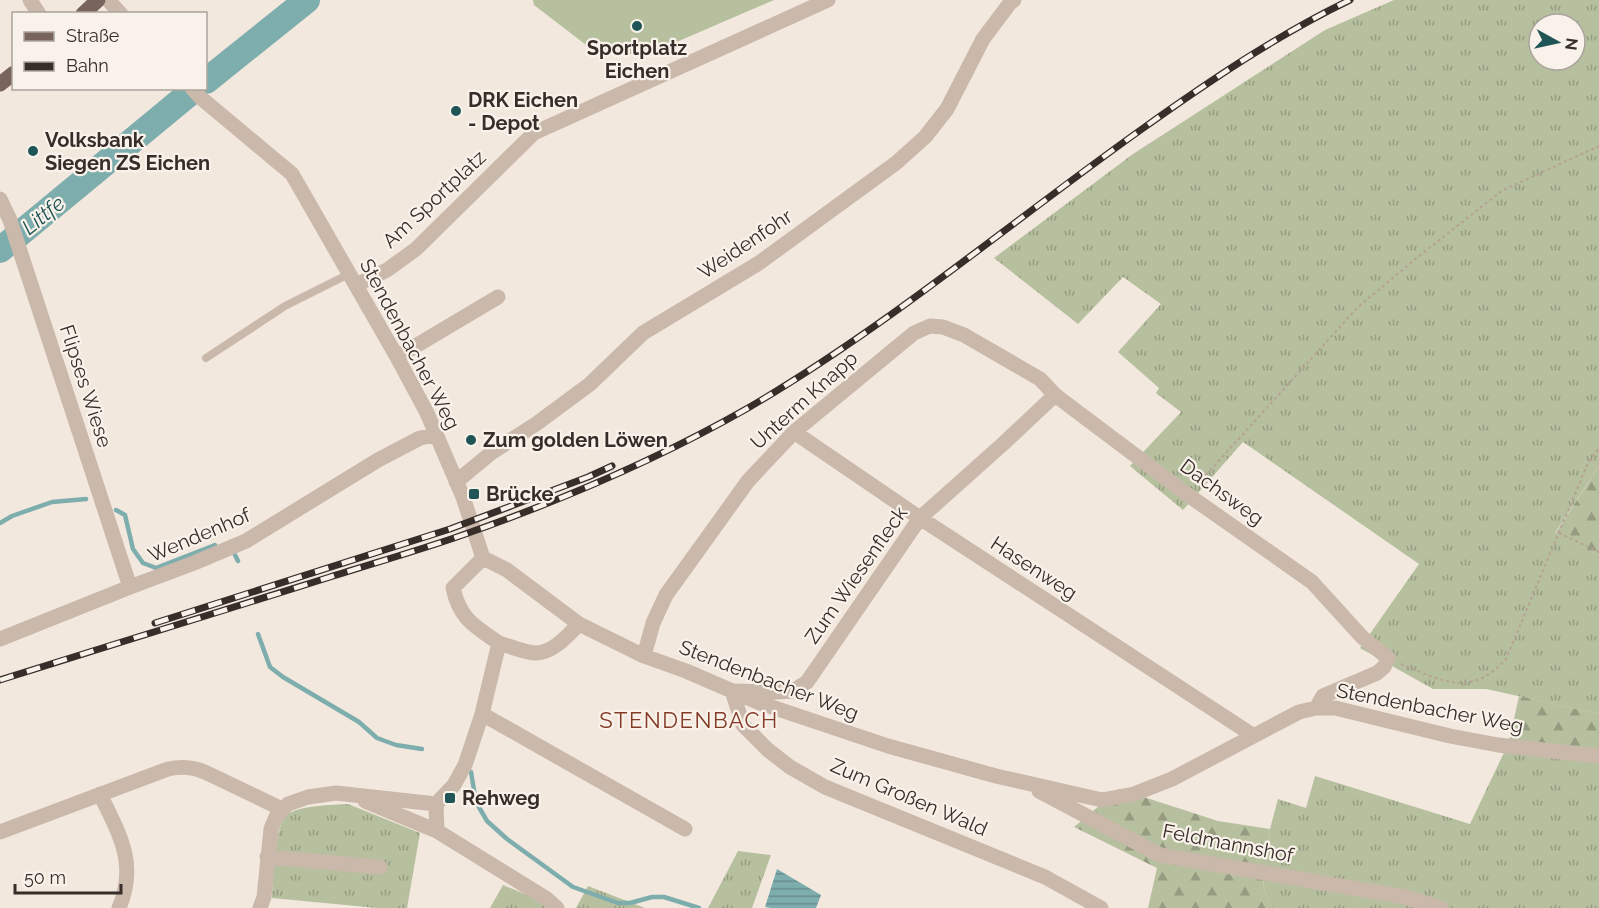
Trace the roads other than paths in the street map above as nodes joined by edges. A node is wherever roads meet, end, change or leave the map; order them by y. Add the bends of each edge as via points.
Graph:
1 (98, 0) edge
2 (108, 0) edge
3 (828, 0) edge
4 (1014, 0) edge
5 (85, 12) edge
6 (119, 12) edge
7 (12, 75) edge
8 (0, 84) edge
9 (197, 93) edge
10 (0, 199) edge
11 (352, 279) junction
12 (498, 297) dead end
13 (943, 327) joint
14 (397, 357) junction
15 (206, 358) dead end
16 (1055, 395) junction
17 (794, 432) junction
18 (436, 435) junction
19 (456, 482) junction
20 (920, 518) junction
21 (483, 558) junction
22 (130, 587) junction
23 (579, 624) junction
24 (0, 639) edge
25 (499, 642) junction
26 (644, 656) junction
27 (732, 691) junction
28 (1316, 708) junction
29 (482, 714) junction
30 (1254, 736) junction
31 (1599, 756) edge
32 (1021, 781) junction
33 (100, 794) junction
34 (350, 795) junction
35 (436, 804) junction
36 (282, 809) junction
37 (685, 829) dead end
38 (437, 831) junction
39 (0, 832) edge
40 (267, 857) junction
41 (380, 867) dead end
42 (119, 908) edge
43 (260, 908) edge
44 (558, 908) edge
45 (1101, 908) edge
46 (1441, 908) edge

1 - 5 main road
2 - 6 street
3 - 11 street, Am Sportplatz via 534,133 416,249 387,270
4 - 19 street, Weidenfohr via 983,39 947,109 925,137 759,264 643,333 590,384
7 - 8 main road
9 - 11 street, Stendenbacher Weg via 292,174
10 - 22 street, Flipses Wiese
11 - 14 street, Stendenbacher Weg
11 - 15 lane via 285,306
12 - 14 street
13 - 16 street, Dachsweg via 1040,379
13 - 17 street, Unterm Knapp via 930,326 914,333
14 - 18 street, Stendenbacher Weg
16 - 20 street, Zum Wiesenfleck
16 - 28 street, Dachsweg via 1312,582 1362,638 1388,658 1377,673 1323,696
17 - 20 street, Hasenweg
17 - 26 street, Unterm Knapp via 748,480 666,595
18 - 19 street, Stendenbacher Weg
18 - 22 street, Wendenhof via 420,438 378,460 246,541
19 - 21 street, Stendenbacher Weg
20 - 27 street, Zum Wiesenfleck via 807,682 793,691
20 - 30 street, Hasenweg
21 - 23 street, Stendenbacher Weg via 507,570
21 - 25 street via 453,588 457,603 472,625
22 - 24 street, Wendenhof
23 - 25 street via 546,652 535,653
23 - 26 street, Stendenbacher Weg
25 - 29 street
26 - 27 street, Stendenbacher Weg
27 - 32 street, Stendenbacher Weg via 888,746
27 - 45 street, Zum Großen Wald via 744,725 790,767 825,787 1045,877
28 - 30 street, Stendenbacher Weg via 1299,712
28 - 31 street, Stendenbacher Weg via 1335,708 1498,745
29 - 35 street via 465,765 454,785
29 - 37 street
30 - 32 street, Stendenbacher Weg via 1172,779 1134,794 1102,800
32 - 46 street, Feldmannshof via 1161,855 1405,897
33 - 36 street via 168,769 187,767
33 - 39 street
33 - 42 street via 127,857
34 - 35 street
34 - 36 street via 308,797
34 - 38 street
35 - 38 street
36 - 40 street via 271,829
38 - 44 street
40 - 41 street
40 - 43 street

